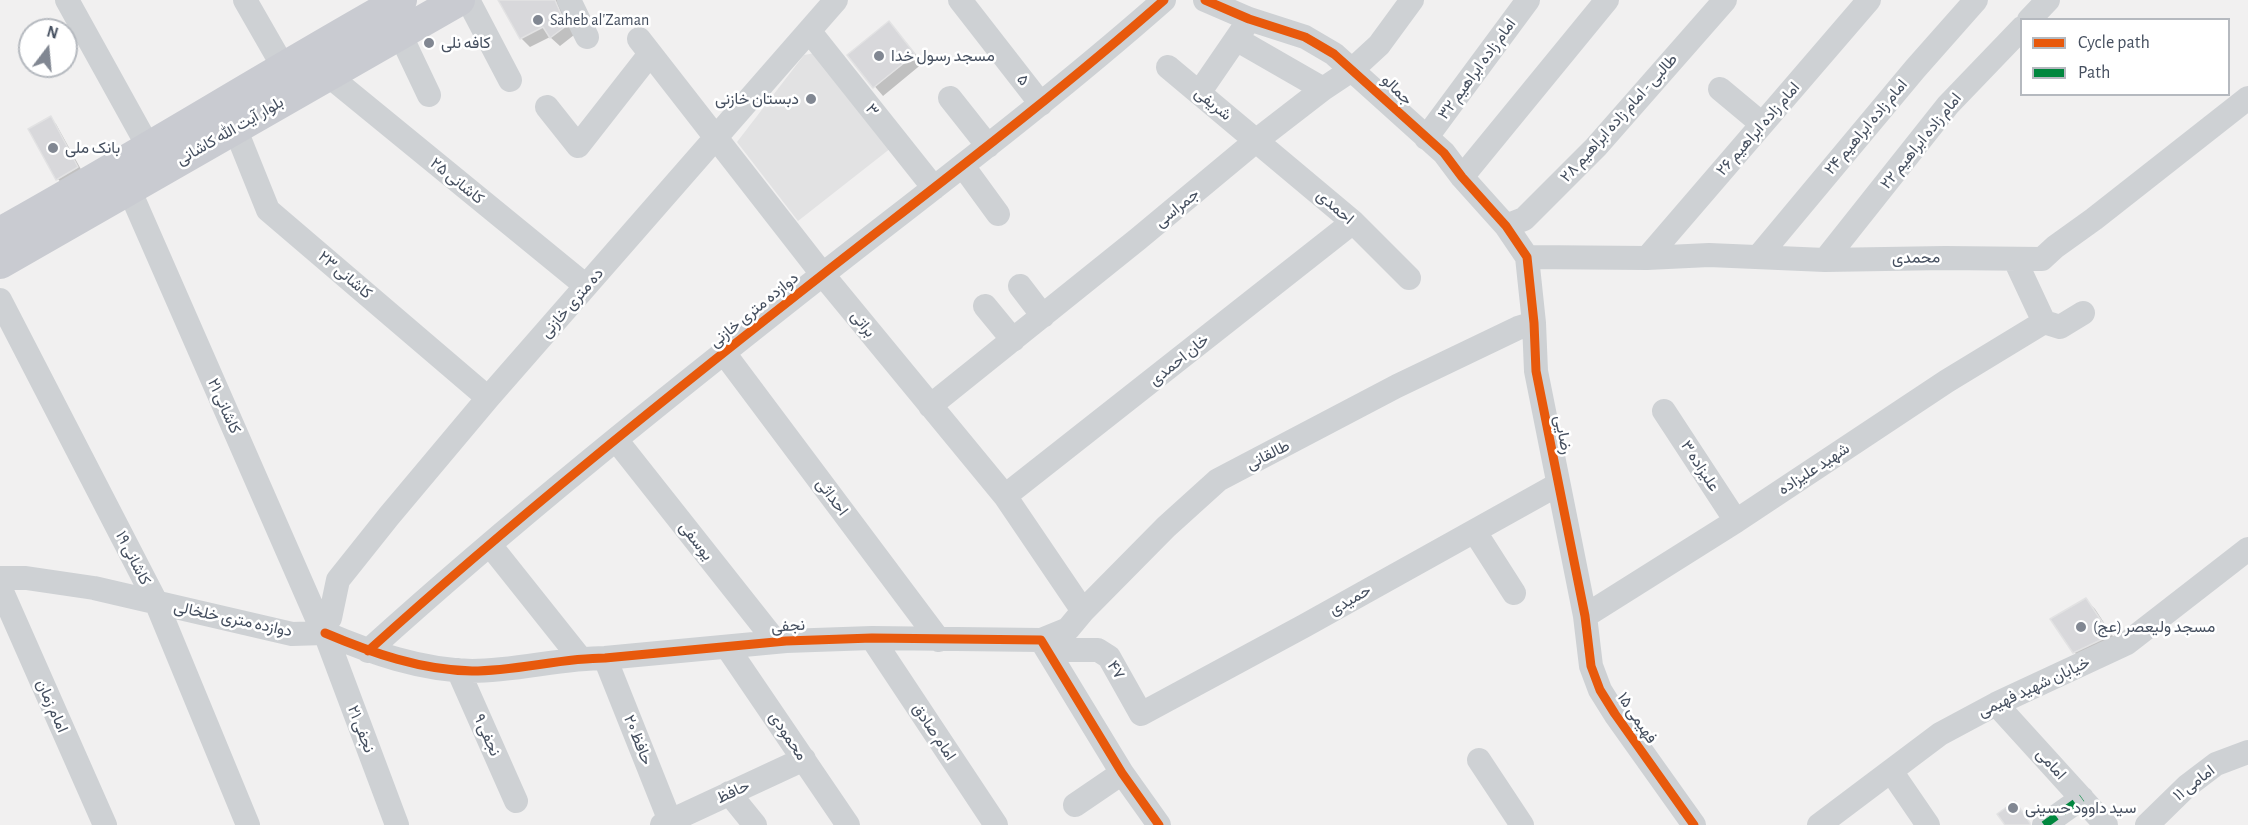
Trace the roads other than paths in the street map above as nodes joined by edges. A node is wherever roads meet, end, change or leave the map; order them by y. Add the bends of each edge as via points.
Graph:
1 (67, 0) edge
2 (245, 0) edge
3 (400, 0) edge
4 (459, 0) edge
5 (468, 0) edge
6 (568, 0) edge
7 (960, 0) edge
8 (1164, 0) edge
9 (1205, 0) edge
10 (1412, 0) edge
11 (1528, 0) edge
12 (1607, 0) edge
13 (1725, 0) edge
14 (1869, 0) edge
15 (1976, 0) edge
16 (2048, 0) edge
17 (820, 12) edge
18 (2031, 18) edge
19 (1249, 19) junction
20 (2020, 30) edge
21 (400, 33) junction
22 (587, 38) dead end
23 (1236, 39) junction
24 (1168, 67) dead end
25 (284, 68) junction
26 (1353, 69) junction
27 (328, 75) junction
28 (510, 80) dead end
29 (1323, 89) junction
30 (1720, 89) dead end
31 (1199, 93) junction
32 (429, 95) dead end
33 (950, 98) dead end
34 (2248, 98) edge
35 (1041, 104) junction
36 (547, 107) dead end
37 (1762, 124) junction
38 (235, 128) junction
39 (1426, 138) junction
40 (715, 139) junction
41 (1257, 140) junction
42 (988, 146) junction
43 (149, 148) junction
44 (963, 165) junction
45 (1462, 177) junction
46 (934, 188) junction
47 (129, 189) junction
48 (998, 214) dead end
49 (1353, 222) junction
50 (3, 224) edge
51 (1506, 226) junction
52 (1527, 256) junction
53 (1759, 256) junction
54 (1647, 258) junction
55 (1826, 260) junction
56 (2015, 260) junction
57 (0, 263) edge
58 (823, 275) junction
59 (1409, 278) dead end
60 (586, 286) junction
61 (1020, 286) dead end
62 (0, 300) edge
63 (985, 306) dead end
64 (2083, 313) dead end
65 (1043, 316) junction
66 (2044, 322) junction
67 (1534, 323) junction
68 (1012, 340) junction
69 (724, 353) junction
70 (488, 398) junction
71 (930, 406) junction
72 (1664, 411) dead end
73 (616, 441) junction
74 (1557, 484) junction
75 (1005, 496) junction
76 (1736, 521) junction
77 (1475, 532) junction
78 (490, 545) junction
79 (2248, 549) edge
80 (0, 578) edge
81 (0, 587) edge
82 (1514, 593) dead end
83 (156, 602) junction
84 (1083, 611) junction
85 (1585, 616) junction
86 (325, 628) junction
87 (872, 638) junction
88 (939, 640) junction
89 (1041, 640) junction
90 (776, 642) junction
91 (728, 647) junction
92 (368, 651) junction
93 (580, 658) junction
94 (606, 658) junction
95 (458, 670) junction
96 (1996, 704) junction
97 (1141, 714) joint
98 (2248, 752) edge
99 (804, 759) junction
100 (1479, 760) dead end
101 (1891, 771) junction
102 (1122, 773) junction
103 (729, 793) junction
104 (2082, 798) junction
105 (516, 801) dead end
106 (1075, 805) dead end
107 (677, 821) edge
108 (105, 825) edge
109 (248, 825) edge
110 (397, 825) edge
111 (755, 825) edge
112 (848, 825) edge
113 (996, 825) edge
114 (1158, 825) edge
115 (1522, 825) edge
116 (1694, 825) edge
117 (1819, 825) edge
118 (1928, 825) edge
119 (2044, 825) edge
120 (2106, 825) edge
121 (2147, 825) edge

1 - 43 street
2 - 25 street
3 - 25 main road, بلوار آیت الله کاشانی
4 - 21 main road, بلوار آیت الله کاشانی
5 - 28 street
6 - 22 street
7 - 35 street, ۵
8 - 35 street, دوازده متری خازنی
9 - 19 street, جمالو
10 - 26 street, جمراسی via 1379,45
11 - 39 street, امام زاده ابراهیم ۳۲
12 - 45 street
13 - 51 street, طالبی - امام زاده ابراهیم ۲۸ via 1596,147 1524,219
14 - 37 street, امام زاده ابراهیم ۲۶
15 - 53 street, امام زاده ابراهیم ۲۴
16 - 18 street
17 - 40 street, ده متری خازنی
17 - 46 street, ۳
19 - 23 street
19 - 26 street, جمالو via 1305,37
20 - 55 street, امام زاده ابراهیم ۲۲ via 1948,105
21 - 27 main road, بلوار آیت الله کاشانی
21 - 32 street
23 - 29 street
23 - 31 street
24 - 31 street, شریفی
25 - 43 main road, بلوار آیت الله کاشانی
26 - 29 street, جمراسی
26 - 39 street, جمالو
27 - 38 main road, بلوار آیت الله کاشانی
27 - 60 street, کاشانی ۲۵
29 - 41 street, جمراسی
30 - 37 street
31 - 41 street, شریفی
33 - 42 street
34 - 56 street, محمدی via 2042,259
35 - 42 street, دوازده متری خازنی
36 - 40 street, براتی via 578,146 645,47
37 - 54 street, امام زاده ابراهیم ۲۶
38 - 47 main road, بلوار آیت الله کاشانی
38 - 70 street, کاشانی ۲۳ via 268,210
39 - 45 street, جمالو via 1444,153
40 - 58 street, براتی
40 - 60 street, ده متری خازنی
41 - 49 street, احمدی
41 - 65 street, جمراسی
42 - 44 street, دوازده متری خازنی
43 - 50 main road, بلوار آیت الله کاشانی
44 - 46 street, دوازده متری خازنی
44 - 48 street
45 - 51 street, جمالو
46 - 58 street, دوازده متری خازنی
47 - 57 main road, بلوار آیت الله کاشانی
47 - 86 street, کاشانی ۲۱
49 - 59 street, احمدی
49 - 75 street, خان احمدی
51 - 52 street, جمالو
52 - 54 street, محمدی
52 - 67 street, رضایی
53 - 54 street, محمدی
53 - 55 street, محمدی
55 - 56 street, محمدی
56 - 66 street
58 - 69 street, دوازده متری خازنی
58 - 71 street, براتی
60 - 70 street, ده متری خازنی
61 - 65 street
62 - 83 street, کاشانی ۱۹
63 - 68 street
64 - 66 street via 2060,327
65 - 68 street, جمراسی
66 - 76 street, شهید علیزاده via 1947,381
67 - 74 street, رضایی via 1536,371
67 - 84 street, طالقانی via 1397,386 1218,480
68 - 71 street, جمراسی
69 - 73 street, دوازده متری خازنی
69 - 88 street, احداثی
70 - 86 street, ده متری خازنی via 338,580
71 - 75 street, براتی
72 - 76 street, علیزاده ۳
73 - 78 street, دوازده متری خازنی
73 - 90 street, یوسفی
74 - 77 street, حمیدی
74 - 85 street, رضایی
75 - 84 street, براتی
76 - 85 street, شهید علیزاده
77 - 82 street
77 - 97 street, حمیدی
78 - 92 street, دوازده متری خازنی
78 - 93 street
79 - 96 street, خیابان شهید فهیمی via 2127,643
80 - 83 street, دوازده متری خلخالی via 83,586
81 - 108 street, امام زمان
83 - 86 street, دوازده متری خلخالی via 292,634
83 - 109 street, کاشانی ۱۹
84 - 89 street, طالقانی via 1068,629
85 - 116 street, فهیمی ۱۵ via 1592,666 1600,690
86 - 92 street, نجفی
86 - 110 street, نجفی ۲۱
87 - 88 street, نجفی
87 - 90 street, نجفی
87 - 113 street, امام صادق
88 - 89 street, نجفی
89 - 97 street, ۴۷ via 1066,650 1098,650 1109,657
89 - 102 street
90 - 91 street, نجفی
91 - 94 street, نجفی
91 - 99 street, محمودی
92 - 95 street, نجفی
93 - 94 street, نجفی
93 - 95 street, نجفی
94 - 107 street, حافظ ۲۰
95 - 105 street, نجفی ۹
96 - 101 street, خیابان شهید فهیمی via 1940,734
96 - 104 street, امامی
98 - 121 street, امامی ۱۱ via 2216,764
99 - 103 street, حافظ
99 - 112 street, محمودی
100 - 115 street
101 - 117 street, خیابان شهید فهیمی
101 - 118 street
102 - 106 street
102 - 114 street
103 - 107 street, حافظ
103 - 111 street
104 - 119 street
104 - 120 street, امامی

